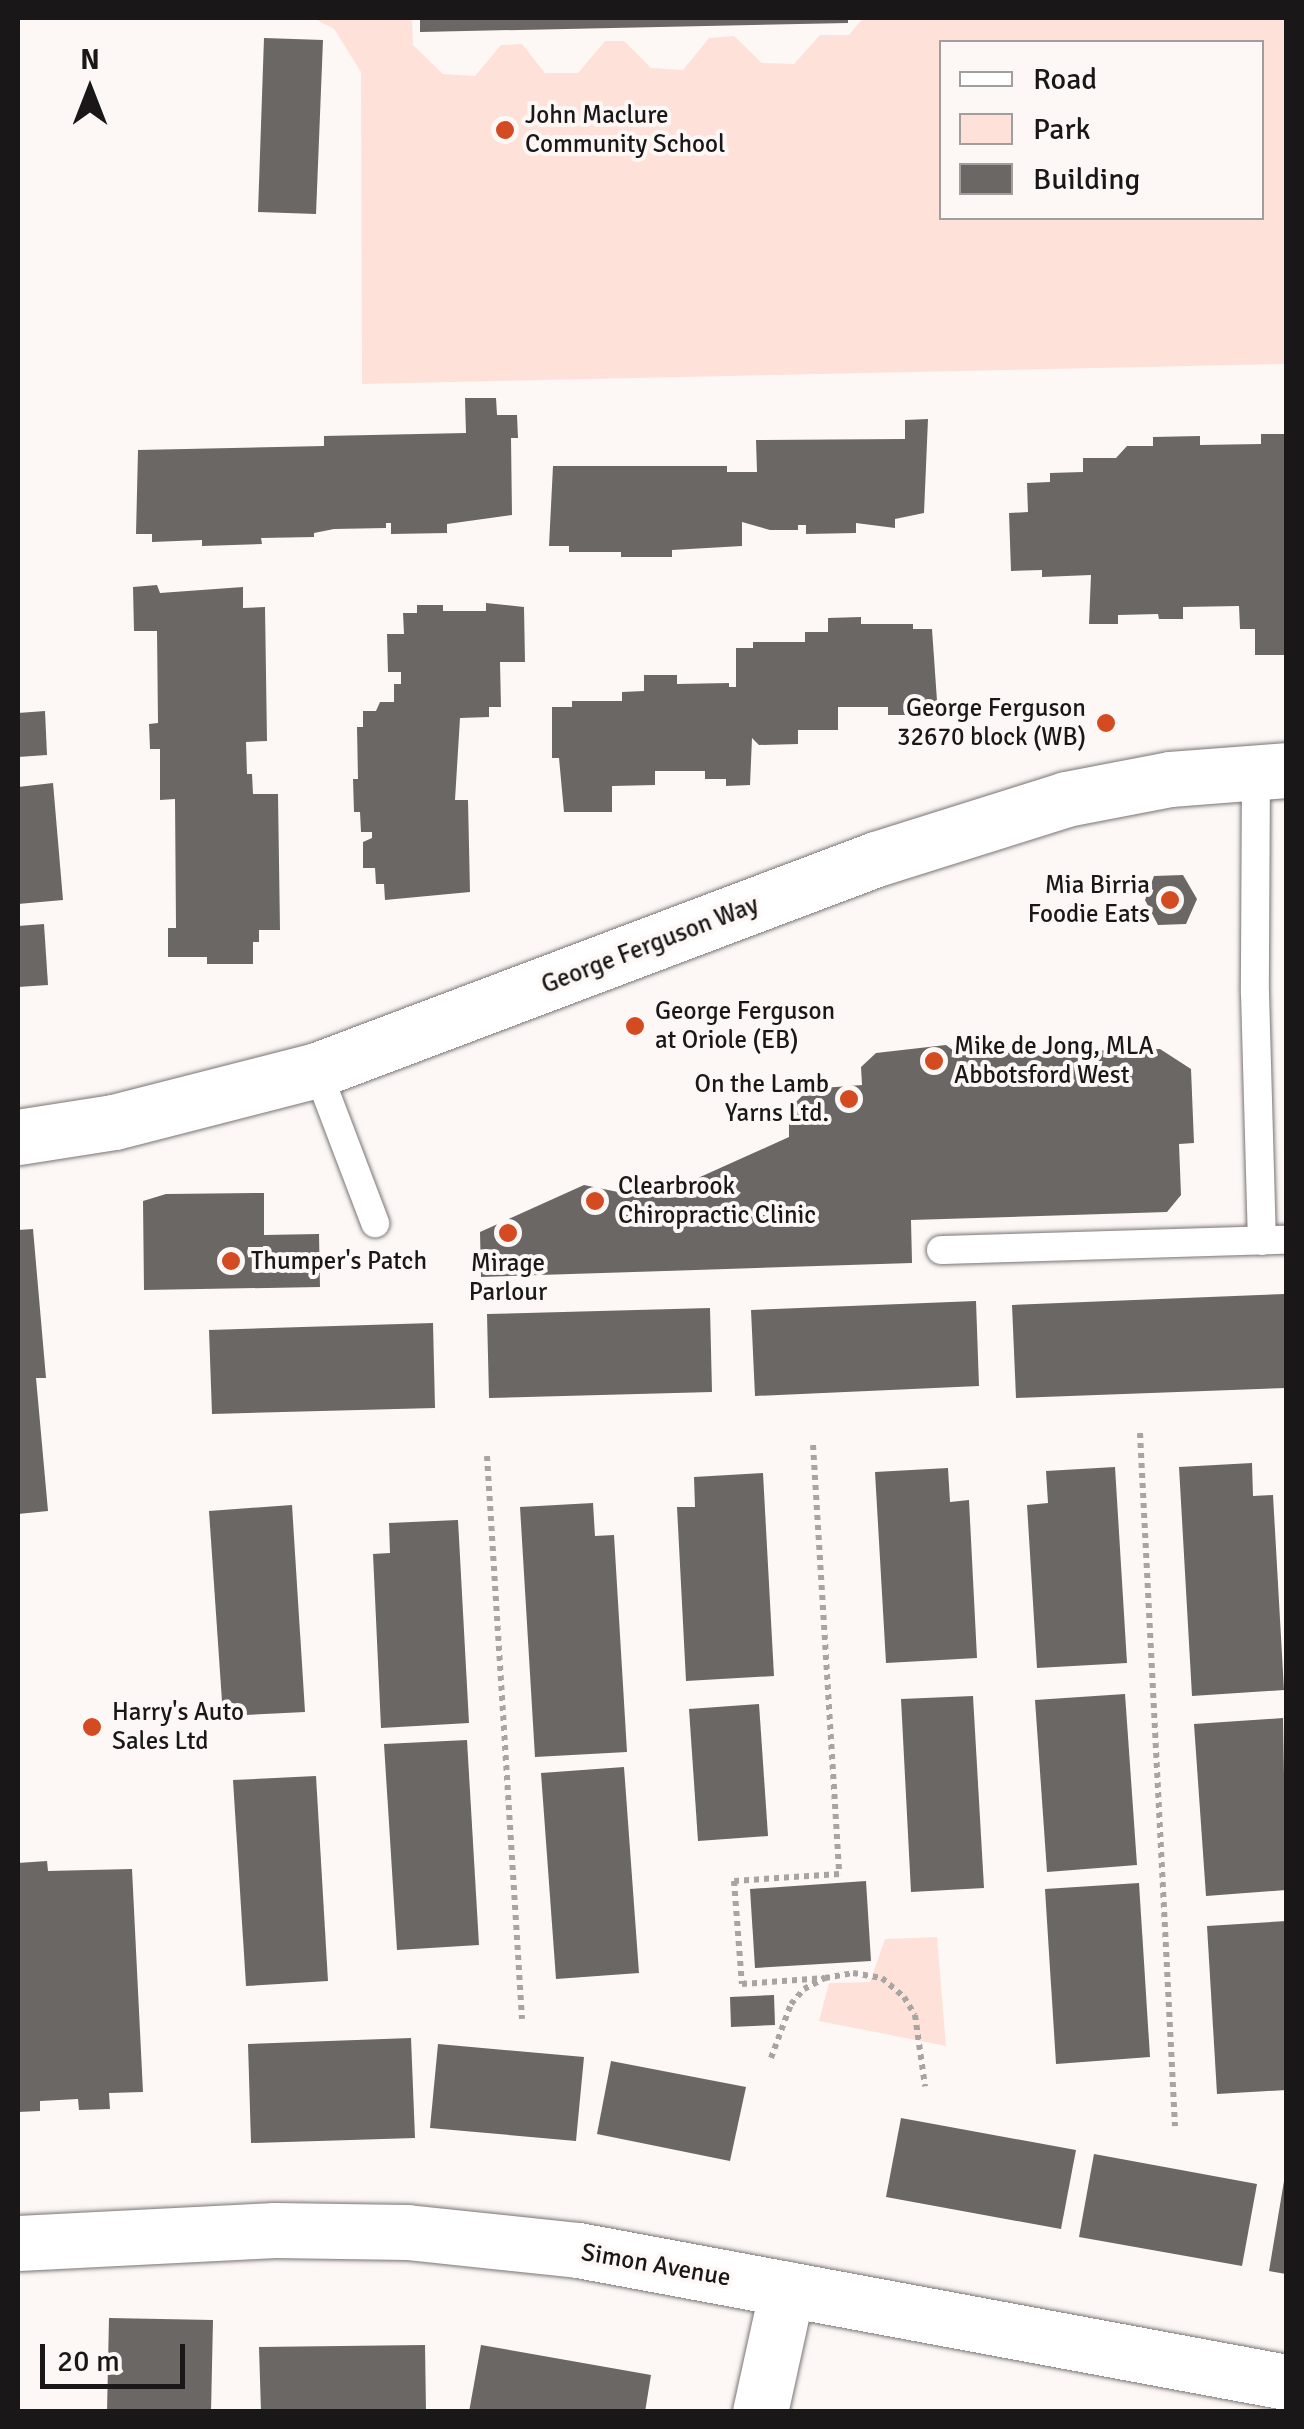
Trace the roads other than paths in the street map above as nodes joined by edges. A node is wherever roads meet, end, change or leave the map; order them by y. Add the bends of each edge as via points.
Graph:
1 (1271, 770) edge
2 (317, 1070) junction
3 (18, 1137) edge
4 (375, 1223) dead end
5 (1274, 1240) edge
6 (942, 1250) dead end
7 (18, 2243) edge
8 (787, 2289) junction
9 (1286, 2382) edge
10 (760, 2412) edge

1 - 2 street, George Ferguson Way via 1170,779 1066,799 876,859
1 - 5 lane via 1255,993
2 - 3 street, George Ferguson Way via 114,1122
2 - 4 lane
5 - 6 lane
7 - 8 street, Simon Avenue via 275,2230 407,2232 578,2250
8 - 9 street, Simon Avenue
8 - 10 street

